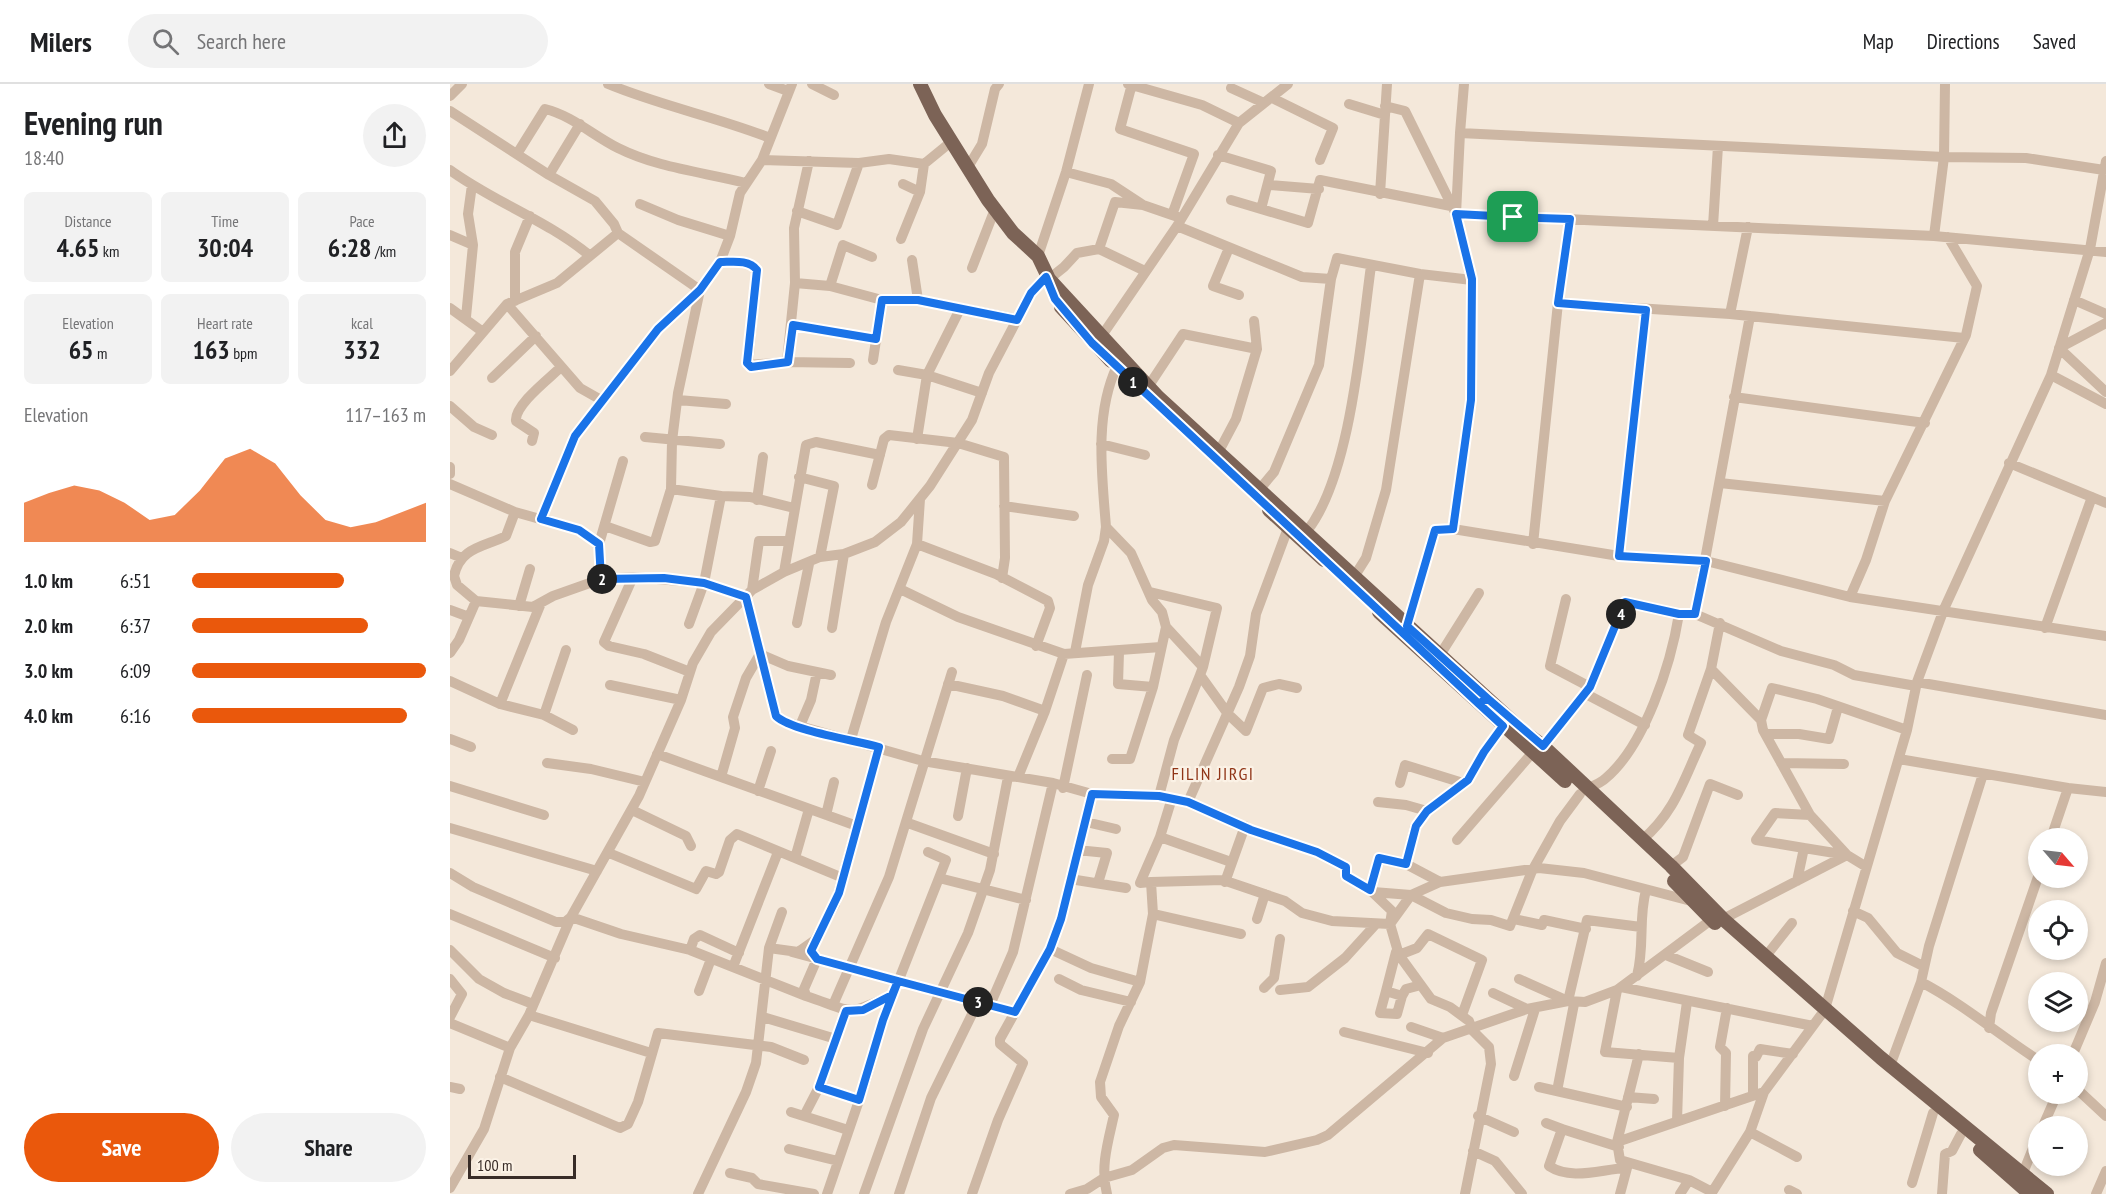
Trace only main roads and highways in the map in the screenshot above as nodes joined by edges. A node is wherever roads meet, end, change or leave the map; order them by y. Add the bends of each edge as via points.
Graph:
1 (914, 84) edge
2 (920, 84) edge
3 (1047, 278) junction
4 (1483, 701) junction
5 (1538, 749) junction
6 (1583, 792) junction
7 (1717, 919) junction
8 (1820, 1017) junction
9 (2018, 1183) edge
10 (2030, 1194) edge
11 (2047, 1194) edge

1 - 3 main road via 946,146 993,214
2 - 3 main road via 968,167 1012,233 1038,256
3 - 4 main road via 1148,387 1307,531
3 - 4 main road via 1055,299 1092,343 1288,528
4 - 5 main road
4 - 5 main road via 1503,726
5 - 6 main road
6 - 7 main road via 1691,901
6 - 7 main road via 1671,866
7 - 8 main road
7 - 8 main road via 1766,956
8 - 9 main road
8 - 9 main road via 1890,1066 1963,1128
9 - 10 main road
9 - 11 main road

